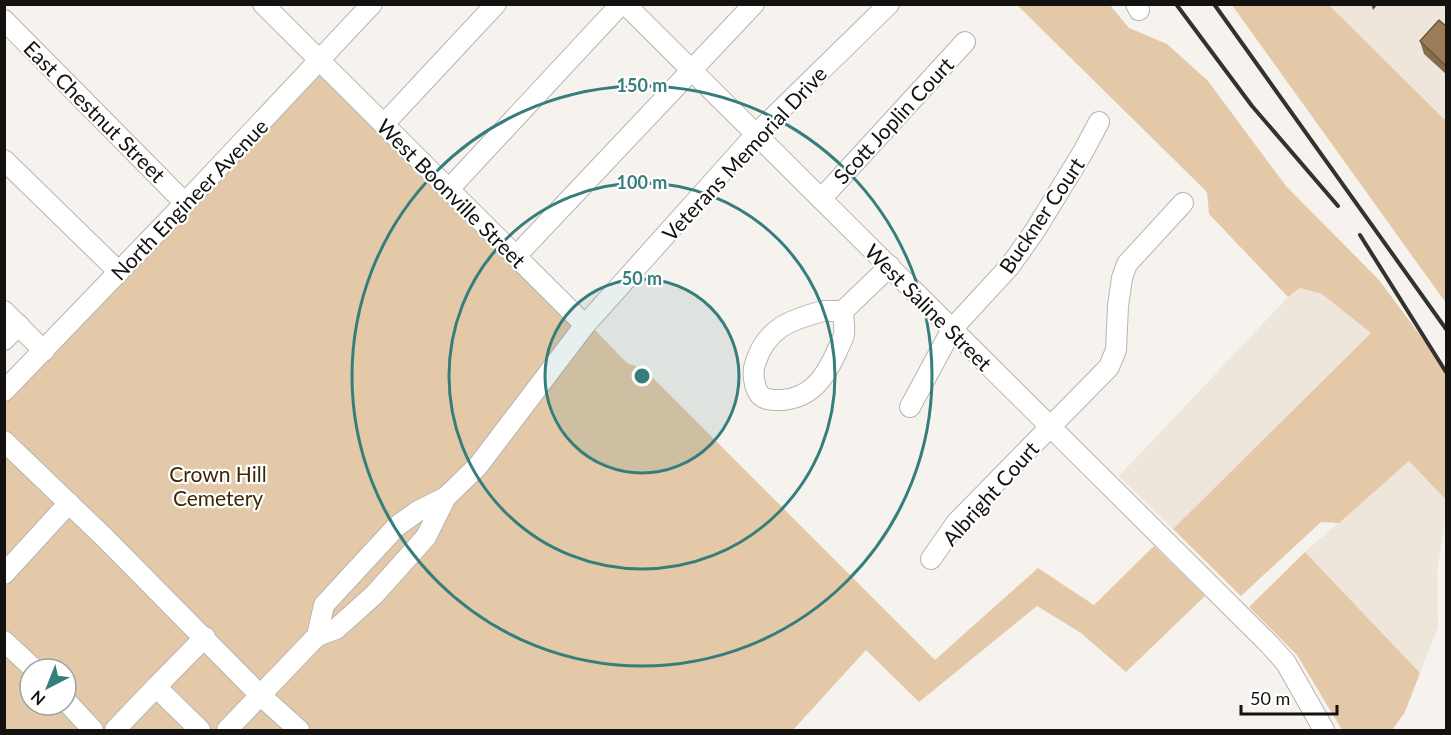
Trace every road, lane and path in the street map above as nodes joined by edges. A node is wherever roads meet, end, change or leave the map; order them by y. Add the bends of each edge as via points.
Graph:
1 (263, 4) edge
2 (372, 4) edge
3 (496, 4) edge
4 (623, 4) edge
5 (754, 4) edge
6 (887, 6) edge
7 (4, 20) edge
8 (965, 42) dead end
9 (320, 60) junction
10 (691, 70) junction
11 (1099, 122) dead end
12 (384, 124) junction
13 (756, 135) junction
14 (4, 160) edge
15 (449, 189) junction
16 (821, 199) junction
17 (185, 203) junction
18 (1183, 203) dead end
19 (516, 256) junction
20 (890, 267) junction
21 (119, 272) junction
22 (4, 311) edge
23 (843, 311) junction
24 (18, 325) junction
25 (585, 325) junction
26 (952, 329) junction
27 (4, 340) edge
28 (44, 351) junction
29 (4, 391) edge
30 (910, 407) dead end
31 (1050, 428) junction
32 (4, 441) edge
33 (446, 497) junction
34 (69, 503) junction
35 (932, 559) dead end
36 (4, 574) edge
37 (317, 636) junction
38 (205, 637) junction
39 (4, 641) edge
40 (21, 657) edge
41 (156, 687) junction
42 (260, 695) junction
43 (78, 714) edge
44 (93, 730) edge
45 (115, 730) edge
46 (200, 730) edge
47 (227, 730) edge
48 (299, 730) edge
49 (1324, 730) edge

1 - 9 street, West Boonville Street
2 - 9 street, North Engineer Avenue
3 - 12 street
4 - 10 street, West Saline Street
4 - 15 street
5 - 10 street
6 - 13 street, Veterans Memorial Drive
7 - 17 street, East Chestnut Street
8 - 16 street, Scott Joplin Court
9 - 12 street, West Boonville Street
9 - 17 street, North Engineer Avenue
10 - 13 street, West Saline Street
10 - 19 street
11 - 26 street, Buckner Court via 1010,266
12 - 15 street, West Boonville Street
13 - 16 street, West Saline Street
13 - 25 street, Veterans Memorial Drive
14 - 21 street
15 - 19 street, West Boonville Street
16 - 20 street, West Saline Street
17 - 21 street, North Engineer Avenue
18 - 31 street, Albright Court via 1127,264 1118,306 1116,350 1108,367
19 - 25 street, West Boonville Street
20 - 23 street
20 - 26 street, West Saline Street
21 - 28 street, North Engineer Avenue
22 - 24 street
23 - 23 street via 823,311 799,318 769,337 760,348 753,370 760,395 771,400 789,399 807,393 819,382 844,335
24 - 27 street
24 - 28 street
25 - 33 street, Veterans Memorial Drive via 478,466
26 - 30 street, Buckner Court
26 - 31 street, West Saline Street
28 - 29 street, North Engineer Avenue
31 - 35 street, Albright Court via 956,523
31 - 49 street, West Saline Street via 1286,663
32 - 34 street
33 - 37 street, Veterans Memorial Drive via 426,537 374,595 336,629
33 - 37 street, Veterans Memorial Drive via 397,526 324,604
34 - 36 street
34 - 38 street
37 - 42 street, Veterans Memorial Drive
38 - 41 street
38 - 42 street
39 - 40 street
41 - 45 street
41 - 46 street
42 - 47 street, Veterans Memorial Drive
42 - 48 street
43 - 44 street

